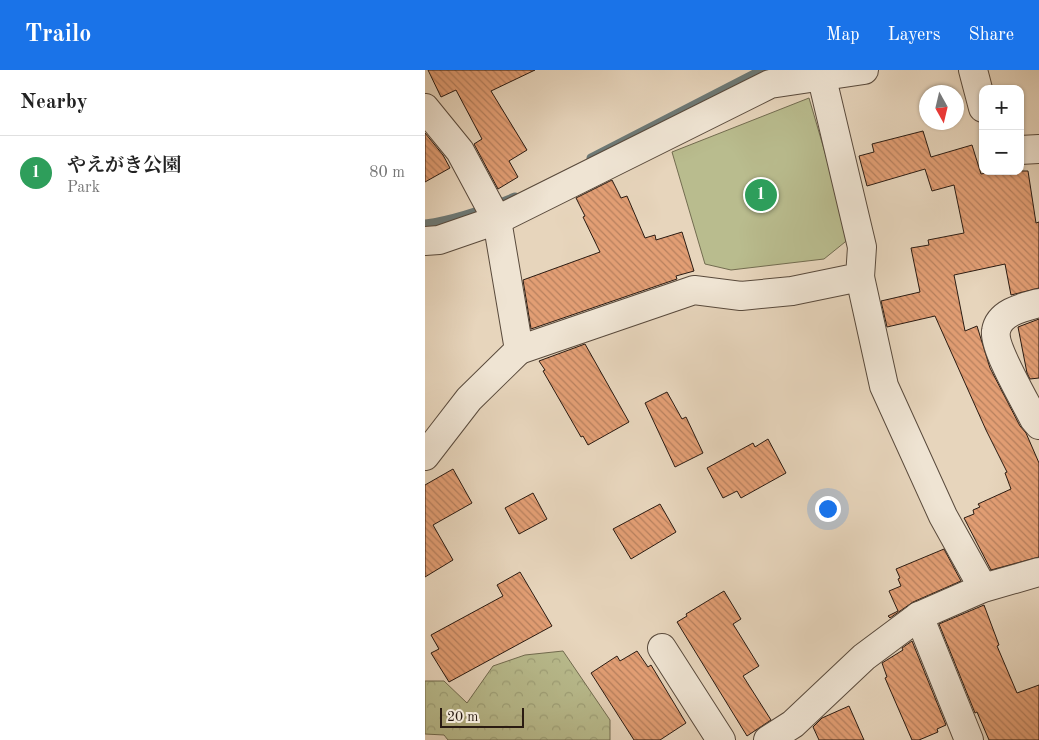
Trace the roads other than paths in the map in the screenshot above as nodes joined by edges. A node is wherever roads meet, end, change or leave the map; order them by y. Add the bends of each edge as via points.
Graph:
1 (865, 70) edge
2 (973, 70) edge
3 (821, 73) edge
4 (979, 93) edge
5 (425, 108) edge
6 (1039, 149) edge
7 (1024, 150) edge
8 (497, 220) junction
9 (425, 242) edge
10 (860, 277) junction
11 (1039, 304) edge
12 (519, 350) junction
13 (1039, 425) edge
14 (425, 456) edge
15 (1039, 572) edge
16 (983, 588) junction
17 (919, 616) junction
18 (662, 648) dead end
19 (796, 732) edge
20 (721, 740) edge
21 (768, 740) edge
22 (969, 740) edge

1 - 3 street
2 - 4 street
3 - 8 street via 770,84
3 - 10 street via 862,247
5 - 8 street via 460,151
6 - 7 street
8 - 9 street
8 - 12 street
10 - 12 street via 792,291 741,296 694,290
10 - 16 street via 884,386 943,516
11 - 13 street via 1019,308 998,325 995,333 999,349
12 - 14 street via 469,399
15 - 16 street
16 - 17 street
17 - 19 street via 864,657
17 - 22 street
18 - 20 street
19 - 21 street

